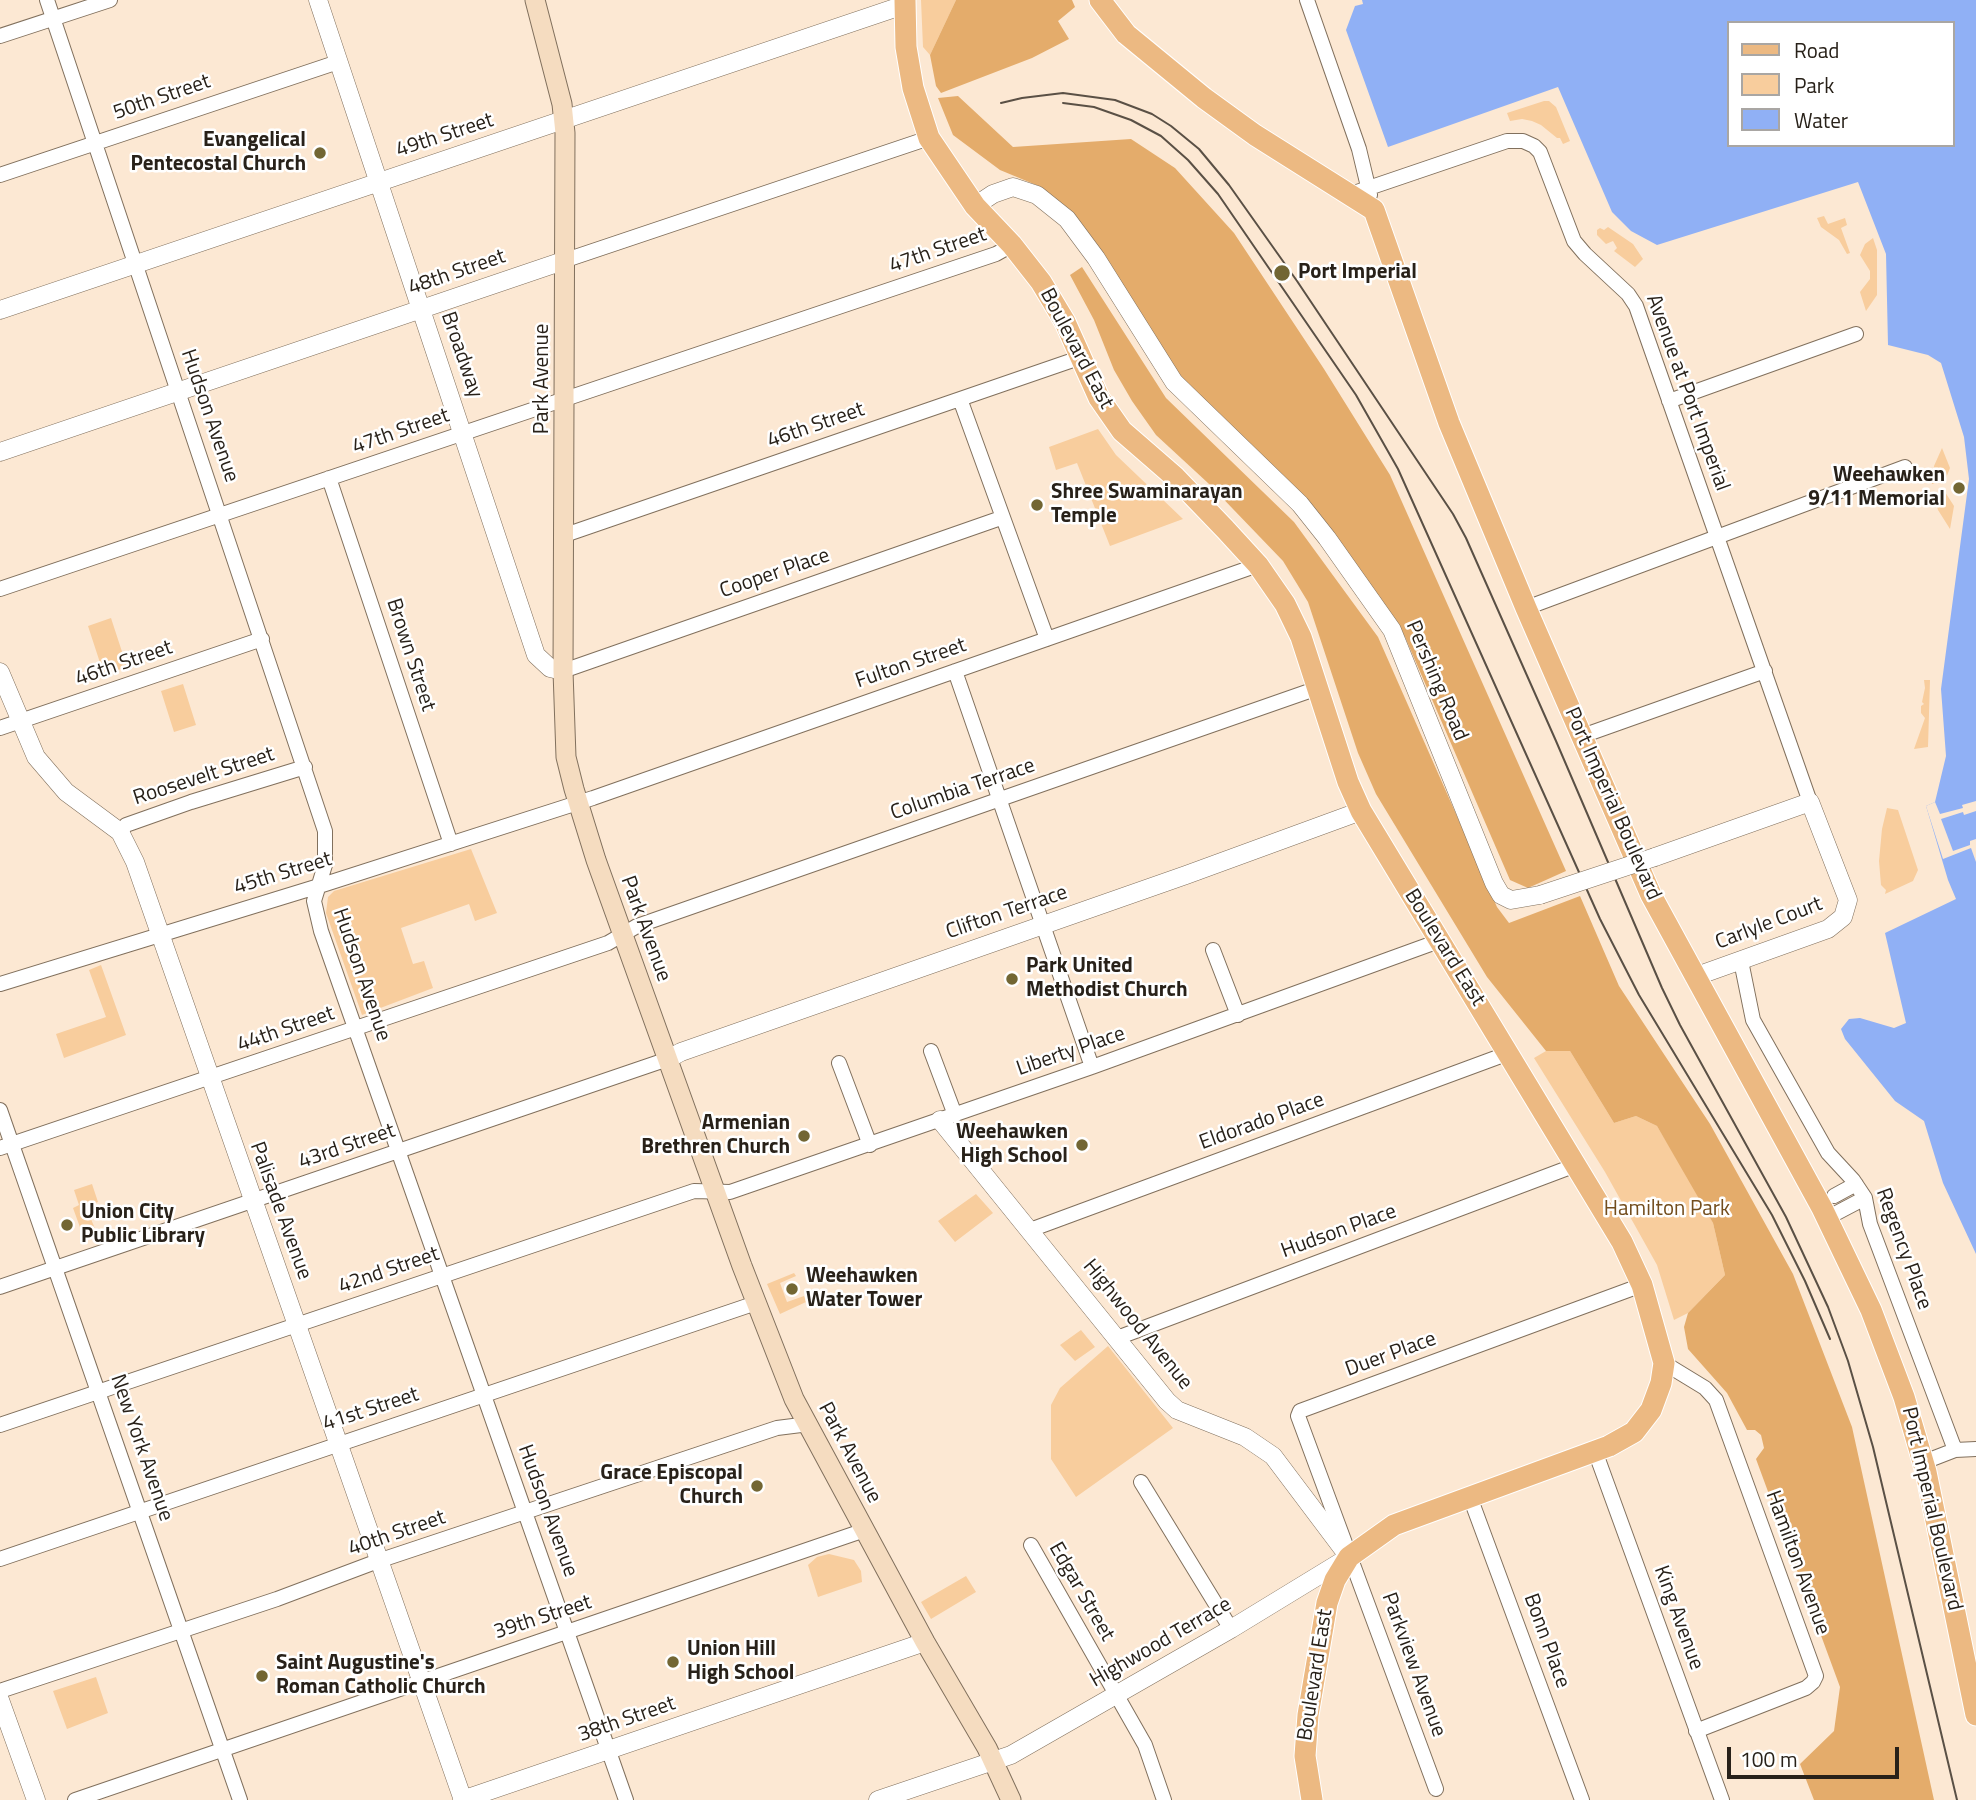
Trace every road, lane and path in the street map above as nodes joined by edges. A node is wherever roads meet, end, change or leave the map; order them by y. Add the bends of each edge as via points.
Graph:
1 (47, 0) edge
2 (110, 0) edge
3 (318, 0) edge
4 (535, 0) edge
5 (1100, 0) edge
6 (1307, 0) edge
7 (904, 3) edge
8 (52, 18) junction
9 (0, 36) edge
10 (338, 62) junction
11 (564, 120) junction
12 (929, 138) junction
13 (96, 143) junction
14 (0, 175) edge
15 (379, 181) junction
16 (1360, 191) junction
17 (975, 206) junction
18 (1012, 245) junction
19 (566, 260) junction
20 (136, 264) junction
21 (421, 309) junction
22 (0, 310) edge
23 (1856, 334) dead end
24 (1082, 357) junction
25 (177, 392) junction
26 (565, 399) junction
27 (960, 399) junction
28 (1669, 401) junction
29 (463, 433) junction
30 (0, 452) edge
31 (1905, 467) dead end
32 (329, 478) junction
33 (220, 515) junction
34 (1001, 518) junction
35 (565, 535) junction
36 (1718, 537) junction
37 (1258, 565) junction
38 (0, 589) edge
39 (1526, 608) junction
40 (262, 639) junction
41 (1046, 639) junction
42 (564, 671) junction
43 (955, 671) junction
44 (1765, 671) junction
45 (0, 672) edge
46 (1318, 688) junction
47 (20, 722) junction
48 (0, 728) edge
49 (1582, 736) junction
50 (305, 766) junction
51 (1000, 799) junction
52 (1810, 802) junction
53 (578, 803) junction
54 (1361, 811) junction
55 (120, 832) junction
56 (451, 844) junction
57 (319, 886) junction
58 (1043, 924) junction
59 (161, 933) junction
60 (623, 934) junction
61 (1439, 941) junction
62 (1213, 950) dead end
63 (1741, 961) junction
64 (1695, 976) junction
65 (0, 984) edge
66 (1238, 1015) junction
67 (356, 1028) junction
68 (931, 1051) dead end
69 (1508, 1053) junction
70 (668, 1059) junction
71 (839, 1063) dead end
72 (1092, 1067) junction
73 (209, 1078) junction
74 (0, 1110) edge
75 (948, 1118) junction
76 (870, 1145) junction
77 (6, 1146) edge
78 (399, 1151) junction
79 (1576, 1165) junction
80 (1856, 1184) junction
81 (715, 1190) junction
82 (1834, 1195) dead end
83 (1864, 1198) junction
84 (253, 1202) junction
85 (1827, 1218) junction
86 (1030, 1230) junction
87 (55, 1268) junction
88 (442, 1274) junction
89 (1642, 1285) junction
90 (0, 1287) edge
91 (756, 1303) junction
92 (297, 1325) junction
93 (1117, 1338) junction
94 (1664, 1363) junction
95 (100, 1392) junction
96 (484, 1395) junction
97 (809, 1424) junction
98 (0, 1425) edge
99 (337, 1443) junction
100 (1976, 1449) edge
101 (1955, 1450) junction
102 (1595, 1451) junction
103 (1924, 1462) junction
104 (1141, 1482) dead end
105 (1470, 1497) junction
106 (140, 1511) junction
107 (525, 1512) junction
108 (865, 1531) junction
109 (1031, 1545) dead end
110 (1349, 1557) junction
111 (0, 1559) edge
112 (378, 1561) junction
113 (1231, 1629) junction
114 (182, 1631) junction
115 (567, 1632) junction
116 (925, 1642) junction
117 (420, 1681) junction
118 (0, 1691) edge
119 (1116, 1696) junction
120 (0, 1700) edge
121 (1976, 1715) edge
122 (1696, 1731) junction
123 (221, 1749) junction
124 (608, 1751) junction
125 (994, 1762) junction
126 (1436, 1789) dead end
127 (36, 1800) edge
128 (75, 1800) edge
129 (240, 1800) edge
130 (463, 1800) edge
131 (626, 1800) edge
132 (878, 1800) edge
133 (1011, 1800) edge
134 (1164, 1800) edge
135 (1312, 1800) edge
136 (1582, 1800) edge
137 (1721, 1800) edge

1 - 8 street, Hudson Avenue
2 - 8 street
3 - 10 street, Broadway
4 - 11 main road, Park Avenue
5 - 16 main road, Port Imperial Boulevard via 1126,34 1204,98 1255,135
6 - 16 street via 1359,149
7 - 11 street, 49th Street
7 - 12 main road, Boulevard East via 913,88
8 - 9 street
8 - 13 street, Hudson Avenue
10 - 13 street, 50th Street
10 - 15 street, Broadway
11 - 15 street, 49th Street
11 - 19 main road, Park Avenue
12 - 17 main road, Boulevard East
12 - 19 street, 48th Street
13 - 14 street, 50th Street
13 - 20 street, Hudson Avenue
15 - 20 street, 49th Street
15 - 21 street, Broadway
16 - 28 street, Avenue at Port Imperial via 1507,141 1534,146 1544,159 1574,241 1633,300
16 - 39 main road, Port Imperial Boulevard via 1374,210 1449,424
17 - 18 main road, Boulevard East
17 - 52 street, Pershing Road, bridge via 1013,187 1056,208 1096,258 1174,382 1300,504 1327,538 1392,630 1501,895 1511,900 1540,895
18 - 24 main road, Boulevard East via 1047,292
18 - 26 street, 47th Street
19 - 21 street, 48th Street
19 - 26 main road, Park Avenue
20 - 22 street, 49th Street
20 - 25 street, Hudson Avenue
21 - 25 street, 48th Street
21 - 29 street, Broadway
23 - 28 street
24 - 27 street, 46th Street
24 - 37 main road, Boulevard East via 1099,398 1122,431 1175,478
25 - 30 street, 48th Street
25 - 33 street, Hudson Avenue
26 - 29 street, 47th Street
26 - 35 main road, Park Avenue
27 - 34 street
27 - 35 street, 46th Street
28 - 36 street, Avenue at Port Imperial
29 - 32 street, 47th Street
29 - 42 street, Broadway via 537,655 550,668
31 - 36 street
32 - 33 street, 47th Street
32 - 56 street, Brown Street
33 - 38 street, 47th Street
33 - 40 street, Hudson Avenue
34 - 41 street
34 - 42 street, Cooper Place
35 - 42 main road, Park Avenue
36 - 39 street
36 - 44 street, Avenue at Port Imperial
37 - 41 street, Fulton Street
37 - 46 main road, Boulevard East via 1285,604
39 - 49 main road, Port Imperial Boulevard
40 - 47 street, 46th Street
40 - 50 street, Hudson Avenue
41 - 43 street, Fulton Street
42 - 53 main road, Park Avenue via 566,757
43 - 51 street
43 - 53 street, Fulton Street
44 - 49 street
44 - 52 street, Avenue at Port Imperial
45 - 47 street, Palisade Avenue
46 - 51 street, Columbia Terrace
46 - 54 main road, Boulevard East
47 - 48 street, 46th Street
47 - 55 street, Palisade Avenue via 50,775
49 - 64 main road, Port Imperial Boulevard via 1651,895
50 - 55 street, Roosevelt Street via 126,825
50 - 57 street, Hudson Avenue via 325,831 325,865
51 - 58 street
51 - 60 street, Columbia Terrace
52 - 63 street, Carlyle Court via 1848,901 1847,909 1828,929
53 - 56 street, 45th Street
53 - 60 main road, Park Avenue
54 - 58 street, Clifton Terrace
54 - 61 main road, Boulevard East
55 - 59 street, Palisade Avenue
56 - 57 street, 45th Street
57 - 59 street, 45th Street
57 - 67 street, Hudson Avenue via 314,901 321,931
58 - 70 street, Clifton Terrace
58 - 72 street
59 - 65 street, 45th Street
59 - 73 street, Palisade Avenue
60 - 67 street, 44th Street via 608,943
60 - 70 main road, Park Avenue
61 - 66 street, Liberty Place
61 - 69 main road, Boulevard East
62 - 66 street
63 - 64 street, Carlyle Court
63 - 80 street, Regency Place via 1753,1020 1828,1153
64 - 85 main road, Port Imperial Boulevard
66 - 72 street, Liberty Place
67 - 73 street, 44th Street
67 - 78 street, Hudson Avenue
68 - 75 street
69 - 79 main road, Boulevard East
69 - 86 street, Eldorado Place
70 - 78 street, 43rd Street
70 - 81 main road, Park Avenue
71 - 76 street
72 - 75 street, Liberty Place
73 - 77 street, 44th Street
73 - 84 street, Palisade Avenue
74 - 77 street, New York Avenue
75 - 76 street, Liberty Place
75 - 86 street, Highwood Avenue
76 - 81 street, Liberty Place via 730,1192
77 - 87 street, New York Avenue
78 - 84 street, 43rd Street
78 - 88 street, Hudson Avenue
79 - 89 main road, Boulevard East
79 - 93 street, Hudson Place
80 - 82 street
80 - 83 street, Regency Place
81 - 88 street, 42nd Street via 694,1191
81 - 91 main road, Park Avenue
83 - 85 street
83 - 101 street, Regency Place
84 - 87 street, 43rd Street
84 - 92 street, Palisade Avenue
85 - 103 main road, Port Imperial Boulevard via 1871,1310
86 - 93 street, Highwood Avenue
87 - 90 street, 43rd Street
87 - 95 street, New York Avenue
88 - 92 street, 42nd Street
88 - 96 street, Hudson Avenue
89 - 94 main road, Boulevard East
89 - 110 street, Duer Place via 1300,1411
91 - 96 street, 41st Street
91 - 97 main road, Park Avenue via 794,1399
92 - 95 street, 42nd Street
92 - 99 street, Palisade Avenue
93 - 110 street, Highwood Avenue via 1177,1410 1245,1437 1273,1456
94 - 102 main road, Boulevard East via 1651,1410 1634,1432
94 - 122 street, Hamilton Avenue via 1716,1400 1816,1676 1806,1688
95 - 98 street, 42nd Street
95 - 106 street, New York Avenue
96 - 99 street, 41st Street
96 - 107 street, Hudson Avenue
97 - 107 street, 40th Street via 777,1428
97 - 108 main road, Park Avenue
99 - 106 street, 41st Street
99 - 112 street, Palisade Avenue
100 - 101 street
101 - 103 street
102 - 105 main road, Boulevard East
102 - 122 street, King Avenue
103 - 121 main road, Port Imperial Boulevard
104 - 113 street
105 - 110 main road, Boulevard East via 1394,1525
105 - 136 street, Bonn Place
106 - 111 street, 41st Street
106 - 114 street, New York Avenue
107 - 112 street, 40th Street
107 - 115 street, Hudson Avenue
108 - 115 street, 39th Street
108 - 116 main road, Park Avenue
109 - 119 street, Edgar Street
110 - 113 street, Highwood Terrace
110 - 126 street, Parkview Avenue
110 - 135 main road, Boulevard East via 1326,1603 1308,1715 1305,1756
112 - 114 street, 40th Street
112 - 117 street, Palisade Avenue
113 - 119 street, Highwood Terrace
114 - 118 street, 40th Street
114 - 123 street, New York Avenue
115 - 117 street, 39th Street
115 - 124 street, Hudson Avenue
116 - 124 street, 38th Street
116 - 125 main road, Park Avenue
117 - 123 street, 39th Street
117 - 130 street, Palisade Avenue
119 - 125 street, Highwood Terrace
119 - 134 street, Edgar Street via 1145,1745
120 - 127 street
122 - 137 street, King Avenue
123 - 128 street, 39th Street
123 - 129 street, New York Avenue
124 - 130 street, 38th Street
124 - 131 street, Hudson Avenue
125 - 132 street, Highwood Terrace
125 - 133 main road, Park Avenue

